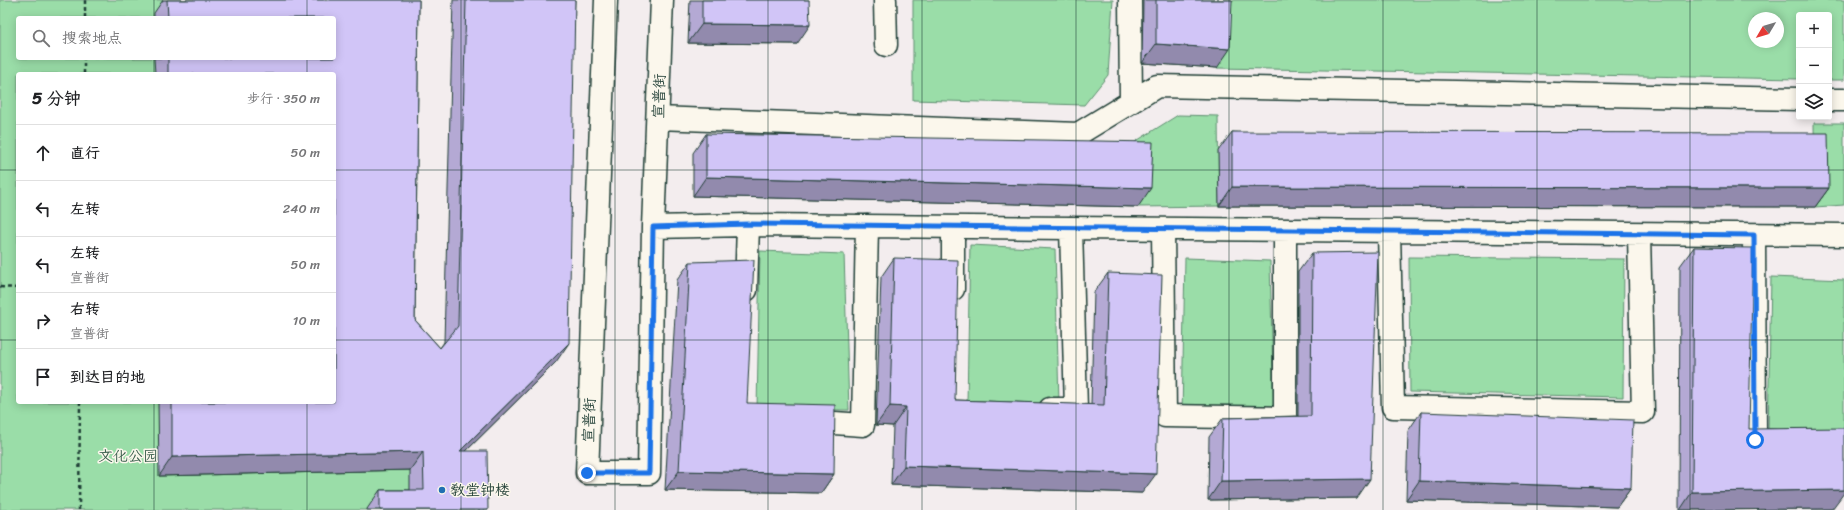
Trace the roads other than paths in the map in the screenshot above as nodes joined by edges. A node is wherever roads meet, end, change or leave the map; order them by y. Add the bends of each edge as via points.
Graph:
1 (606, 0) edge
2 (662, 0) edge
3 (885, 0) edge
4 (1130, 0) edge
5 (886, 45) dead end
6 (1796, 99) edge
7 (1832, 100) edge
8 (1844, 100) edge
9 (1131, 102) junction
10 (658, 118) junction
11 (748, 224) junction
12 (867, 226) junction
13 (653, 227) junction
14 (953, 227) junction
15 (1071, 228) junction
16 (1163, 229) junction
17 (1285, 230) junction
18 (1389, 231) junction
19 (1640, 234) junction
20 (1754, 235) junction
21 (1844, 235) edge
22 (953, 306) edge
23 (746, 312) edge
24 (1029, 409) edge
25 (788, 419) edge
26 (1792, 441) edge

1 - 13 street, 宣普街 via 587,473 649,473
2 - 10 street, 宣普街
3 - 5 street
4 - 9 street
6 - 9 street via 1157,86
7 - 8 street
9 - 10 street via 1078,134
10 - 13 street, 宣普街
11 - 12 street
11 - 13 street
11 - 23 street
12 - 14 street
12 - 25 street via 863,425
14 - 15 street
14 - 22 street
15 - 16 street
15 - 24 street via 1076,409
16 - 17 street
16 - 17 street via 1165,416 1285,418
17 - 18 street
18 - 19 street
18 - 19 street via 1393,407 1643,412
19 - 20 street
20 - 21 street
20 - 26 street via 1755,440

